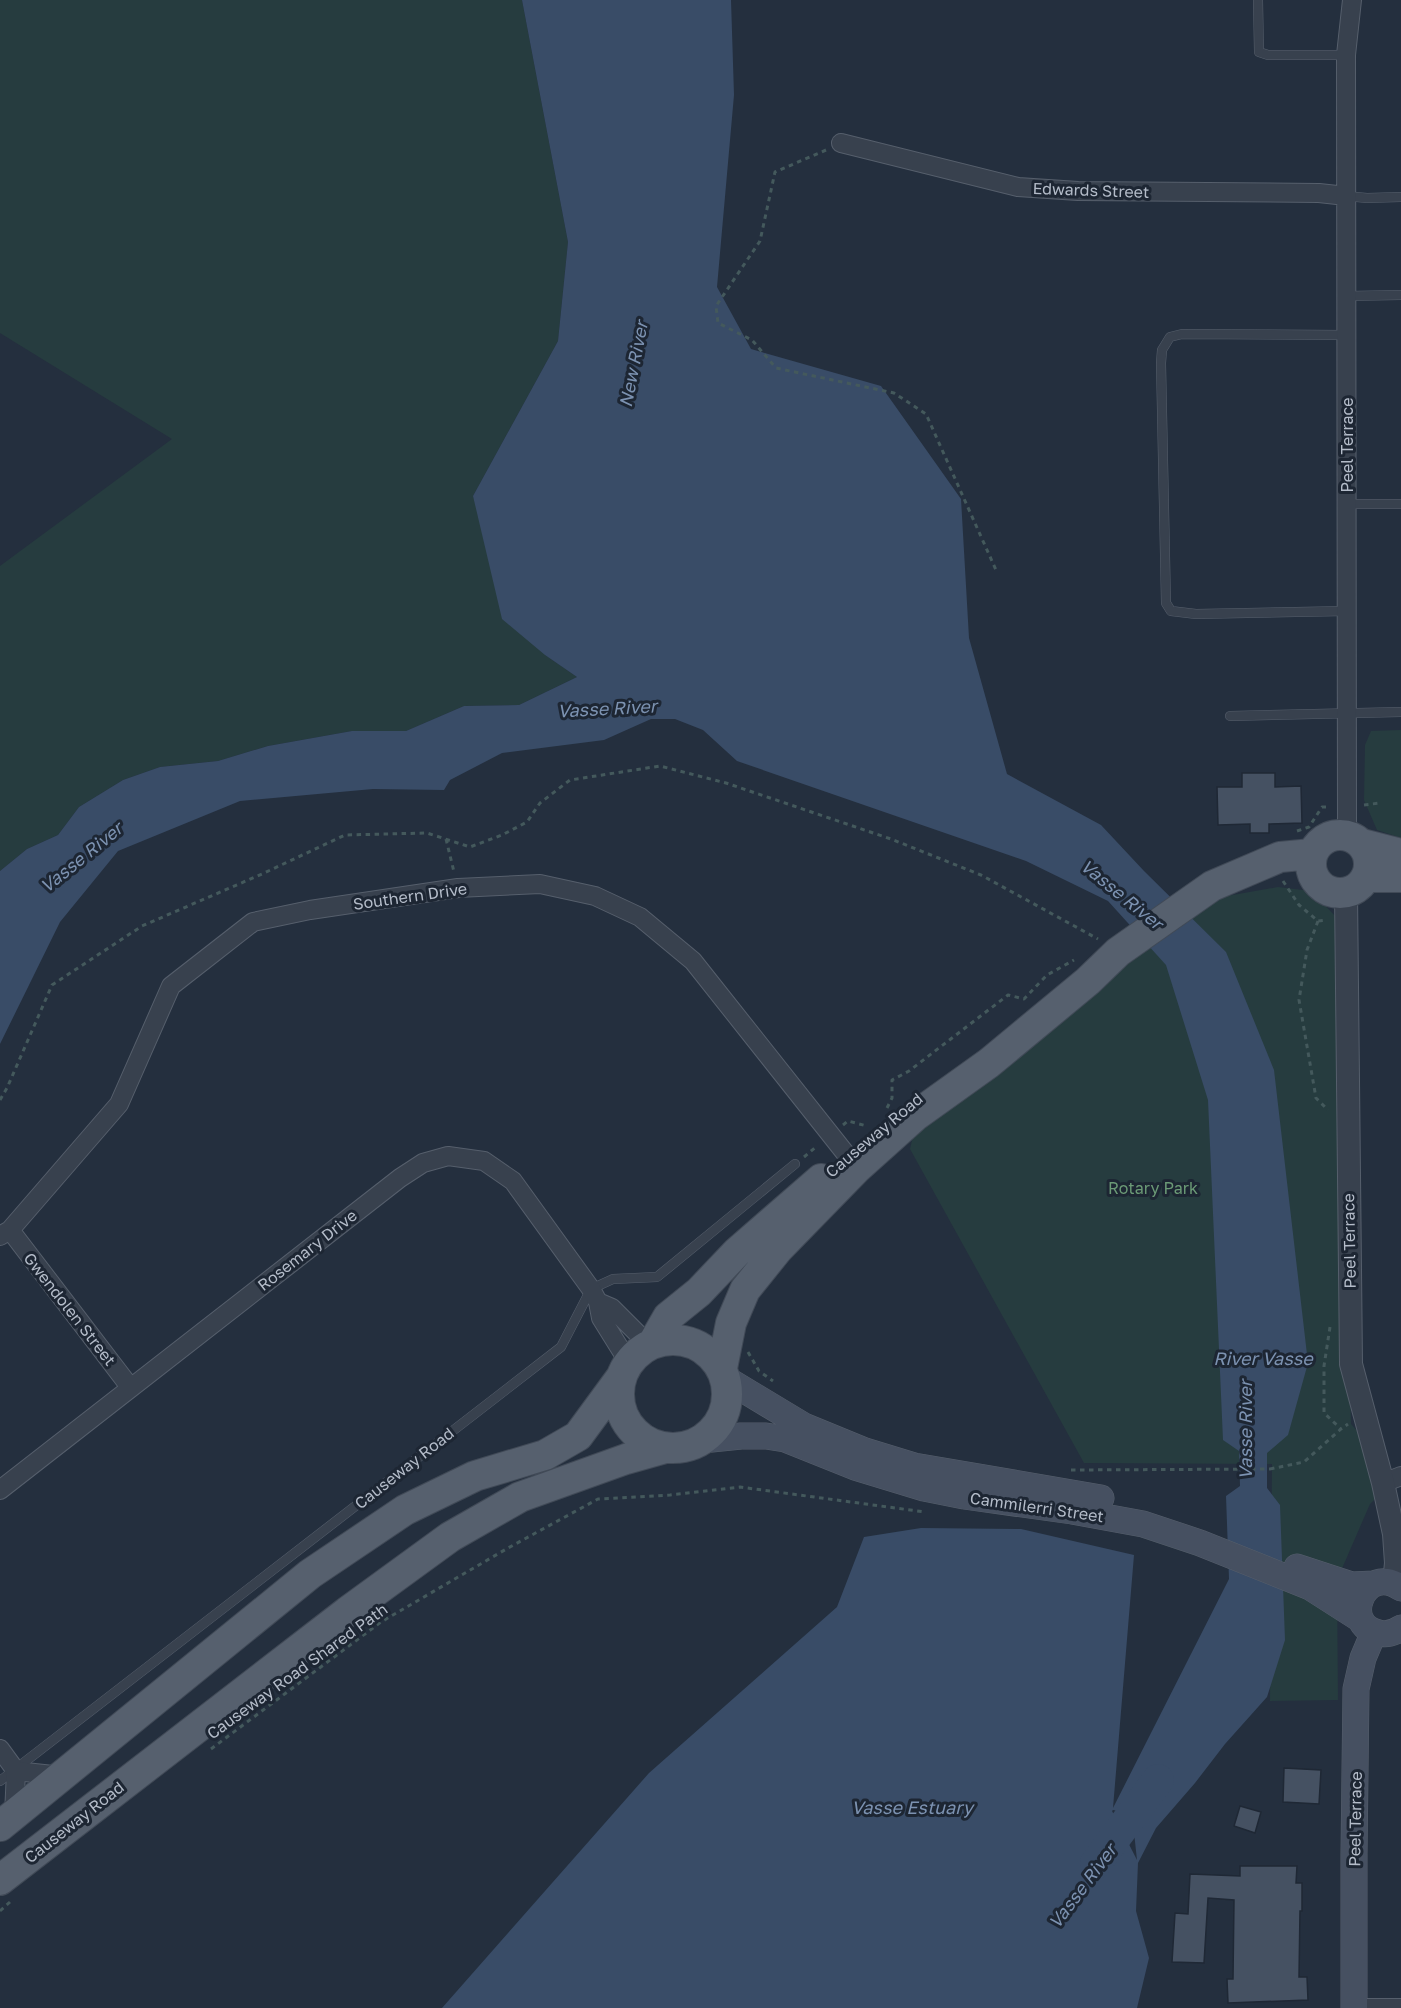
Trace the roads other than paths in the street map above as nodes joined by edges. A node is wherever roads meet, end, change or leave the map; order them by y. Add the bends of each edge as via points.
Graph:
1 (1258, 0) edge
2 (1339, 0) edge
3 (1352, 0) edge
4 (1346, 55) junction
5 (841, 143) road end
6 (1346, 196) junction
7 (1401, 197) edge
8 (1401, 295) edge
9 (1347, 296) junction
10 (1347, 335) junction
11 (1347, 504) junction
12 (1401, 504) edge
13 (1347, 611) junction
14 (1401, 712) edge
15 (1347, 713) junction
16 (1230, 716) dead end
17 (1352, 828) junction
18 (1401, 854) edge
19 (1313, 866) junction
20 (1401, 877) edge
21 (1356, 885) junction
22 (845, 1154) junction
23 (795, 1164) road end
24 (5, 1233) edge
25 (595, 1295) junction
26 (638, 1357) junction
27 (724, 1373) junction
28 (130, 1387) junction
29 (702, 1440) junction
30 (665, 1448) junction
31 (1392, 1480) edge
32 (0, 1490) edge
33 (1202, 1537) junction
34 (1300, 1575) junction
35 (1390, 1585) edge
36 (1367, 1625) junction
37 (1401, 1628) edge
38 (0, 1749) edge
39 (15, 1770) junction
40 (62, 1776) junction
41 (0, 1781) edge
42 (7, 1821) edge
43 (9, 1887) edge
44 (1354, 2008) edge
45 (1364, 2008) edge
46 (1401, 2008) edge

1 - 4 lane via 1259,52
2 - 4 street, Peel Terrace
3 - 4 street, Peel Terrace
4 - 6 street, Peel Terrace
5 - 6 street, Edwards Street via 1018,187
6 - 7 lane
6 - 9 street, Peel Terrace
8 - 9 lane
9 - 10 street, Peel Terrace
10 - 11 street, Peel Terrace
10 - 13 lane via 1182,334 1170,336 1162,350 1161,363 1166,603 1170,611
11 - 12 lane
11 - 13 street, Peel Terrace
13 - 15 street, Peel Terrace
14 - 15 lane
15 - 16 lane
15 - 17 street, Peel Terrace
17 - 18 main road
17 - 19 main road via 1324,838 1316,847
17 - 21 main road via 1369,860
19 - 21 main road via 1326,890 1335,893
19 - 22 main road, Causeway Road via 1280,877 1212,886 1118,952 989,1063 915,1116
20 - 21 main road
21 - 31 street, Peel Terrace via 1350,1364
22 - 24 street, Southern Drive via 693,961 640,917 595,896 540,884 458,888 310,910 254,922 244,929 171,986 119,1104
22 - 26 main road, Causeway Road via 668,1317
22 - 27 main road, Causeway Road via 745,1290 730,1323
23 - 25 lane via 657,1277 612,1279
24 - 28 street, Gwendolen Street
25 - 26 street, Rosemary Drive via 612,1308
25 - 26 street, Rosemary Drive via 601,1318
25 - 28 street, Rosemary Drive via 513,1181 484,1161 448,1156 423,1163 400,1178
25 - 39 lane, Causeway Road via 561,1347
26 - 27 main road via 668,1340 684,1340 712,1355
26 - 30 main road via 619,1392 621,1408 637,1434
26 - 40 main road, Causeway Road via 578,1436 545,1455 475,1476 405,1510 310,1574
27 - 29 main road via 726,1407 721,1420
27 - 33 main road, Cammilerri Street via 804,1426 865,1451 914,1466 1123,1502 1168,1516
28 - 32 street, Rosemary Drive
29 - 30 main road
29 - 33 main road, Cammilerri Street via 741,1436 785,1439 855,1467 924,1488 1072,1510
30 - 43 main road, Causeway Road via 520,1497 450,1537 347,1612
31 - 35 street, Peel Terrace via 1396,1563
33 - 34 main road, Cammilerri Street
34 - 35 main road, Cammilerri Street via 1352,1585
34 - 36 main road, Cammilerri Street via 1310,1587
35 - 36 main road, Peel Terrace via 1362,1594 1358,1611
36 - 37 main road via 1391,1633
36 - 44 main road, Peel Terrace via 1356,1689
38 - 39 street
39 - 40 street
39 - 41 lane, Causeway Road
39 - 42 street
40 - 42 main road, Causeway Road
45 - 46 street

